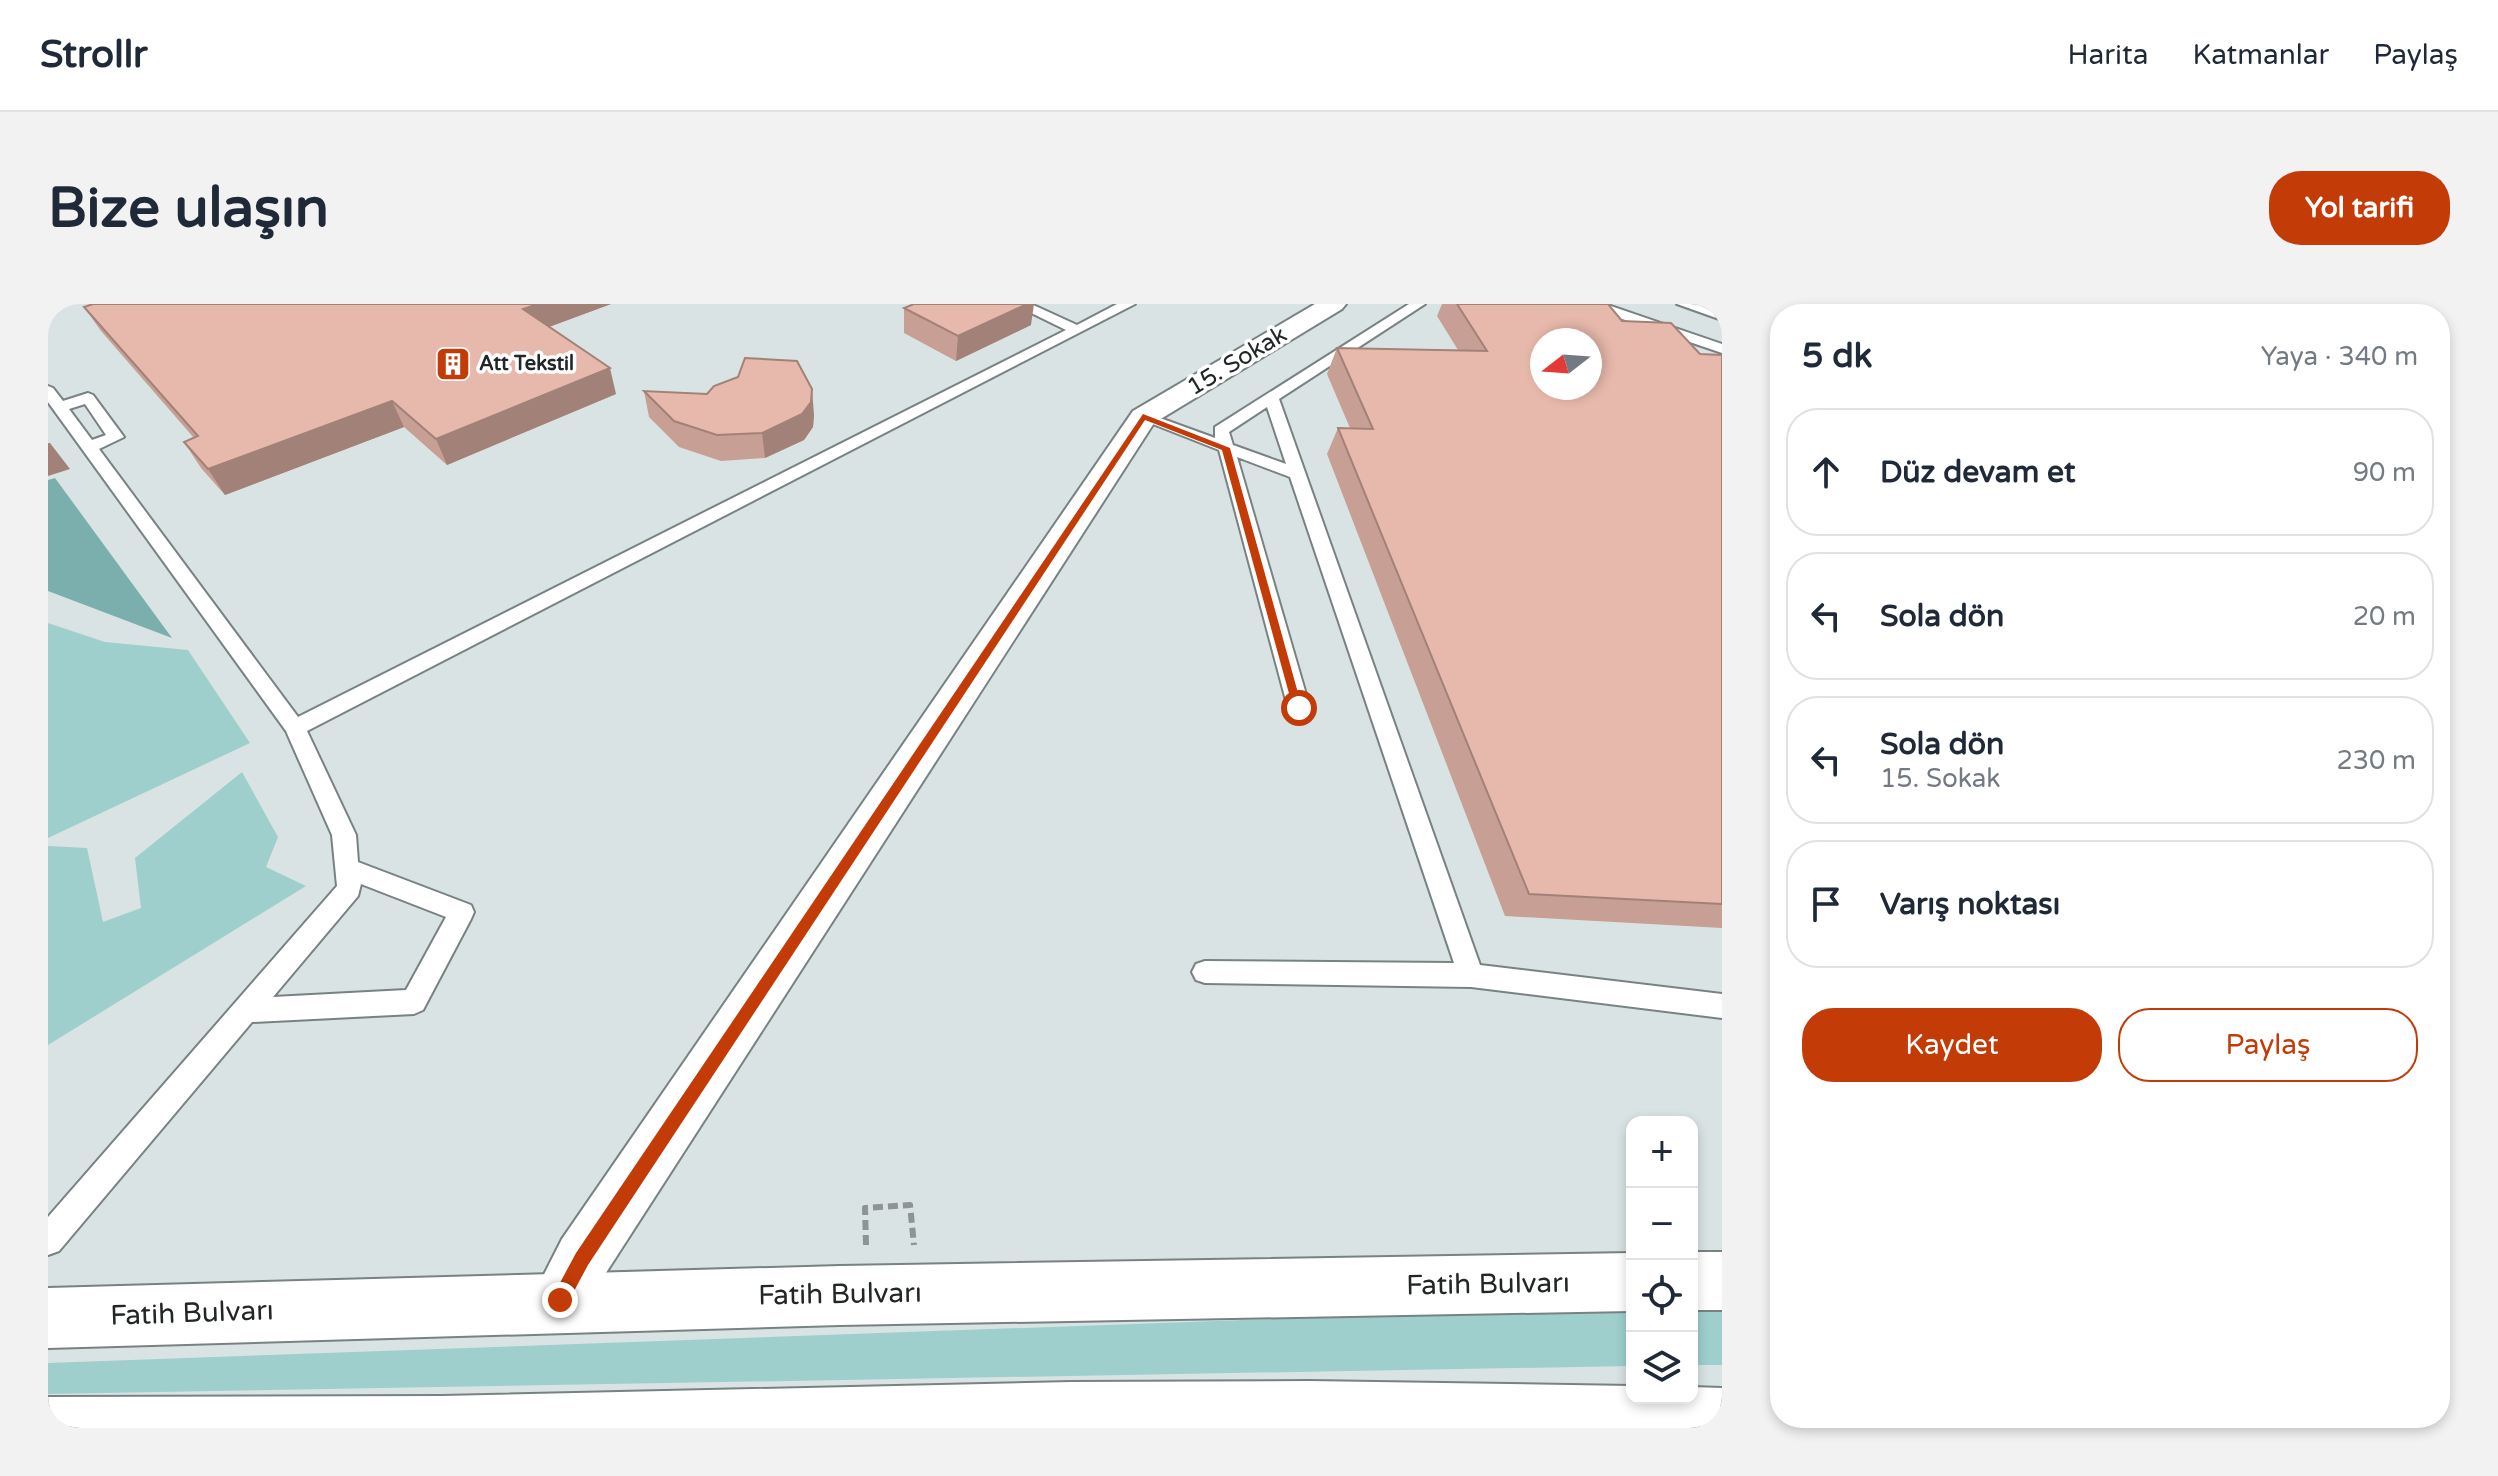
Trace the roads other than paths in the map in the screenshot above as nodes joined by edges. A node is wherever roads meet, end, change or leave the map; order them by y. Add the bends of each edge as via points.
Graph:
1 (1020, 304) edge
2 (1128, 304) edge
3 (1333, 304) edge
4 (1418, 304) edge
5 (1577, 304) edge
6 (1684, 304) edge
7 (1722, 316) edge
8 (1075, 329) junction
9 (1722, 349) edge
10 (48, 391) edge
11 (1271, 397) junction
12 (60, 407) junction
13 (1143, 417) junction
14 (89, 447) junction
15 (1226, 448) junction
16 (1298, 474) junction
17 (1299, 708) dead end
18 (295, 728) junction
19 (347, 868) junction
20 (1205, 972) dead end
21 (1471, 975) junction
22 (1722, 1006) edge
23 (244, 1010) junction
24 (48, 1240) edge
25 (1698, 1281) edge
26 (1722, 1281) edge
27 (1626, 1282) edge
28 (560, 1300) junction
29 (48, 1318) edge
30 (1696, 1422) edge
31 (48, 1428) edge
32 (443, 1428) edge

1 - 8 lane
2 - 8 lane
3 - 13 main road, 15. Sokak
4 - 11 lane
5 - 9 lane via 1595,305
6 - 7 lane
8 - 18 lane
10 - 12 lane
11 - 15 lane via 1221,430
11 - 16 lane
12 - 14 lane
12 - 14 lane via 88,398 116,437
13 - 15 lane
13 - 28 main road, 15. Sokak via 582,1259
14 - 18 lane
15 - 16 lane
15 - 17 lane
16 - 21 lane
18 - 19 lane via 344,835
19 - 23 lane via 349,889
19 - 23 lane via 462,912 414,1002
20 - 21 lane
21 - 22 lane
23 - 24 lane
25 - 26 main road
27 - 28 main road, Fatih Bulvarı
28 - 29 main road, Fatih Bulvarı
30 - 32 main road via 1150,1412
31 - 32 main road

